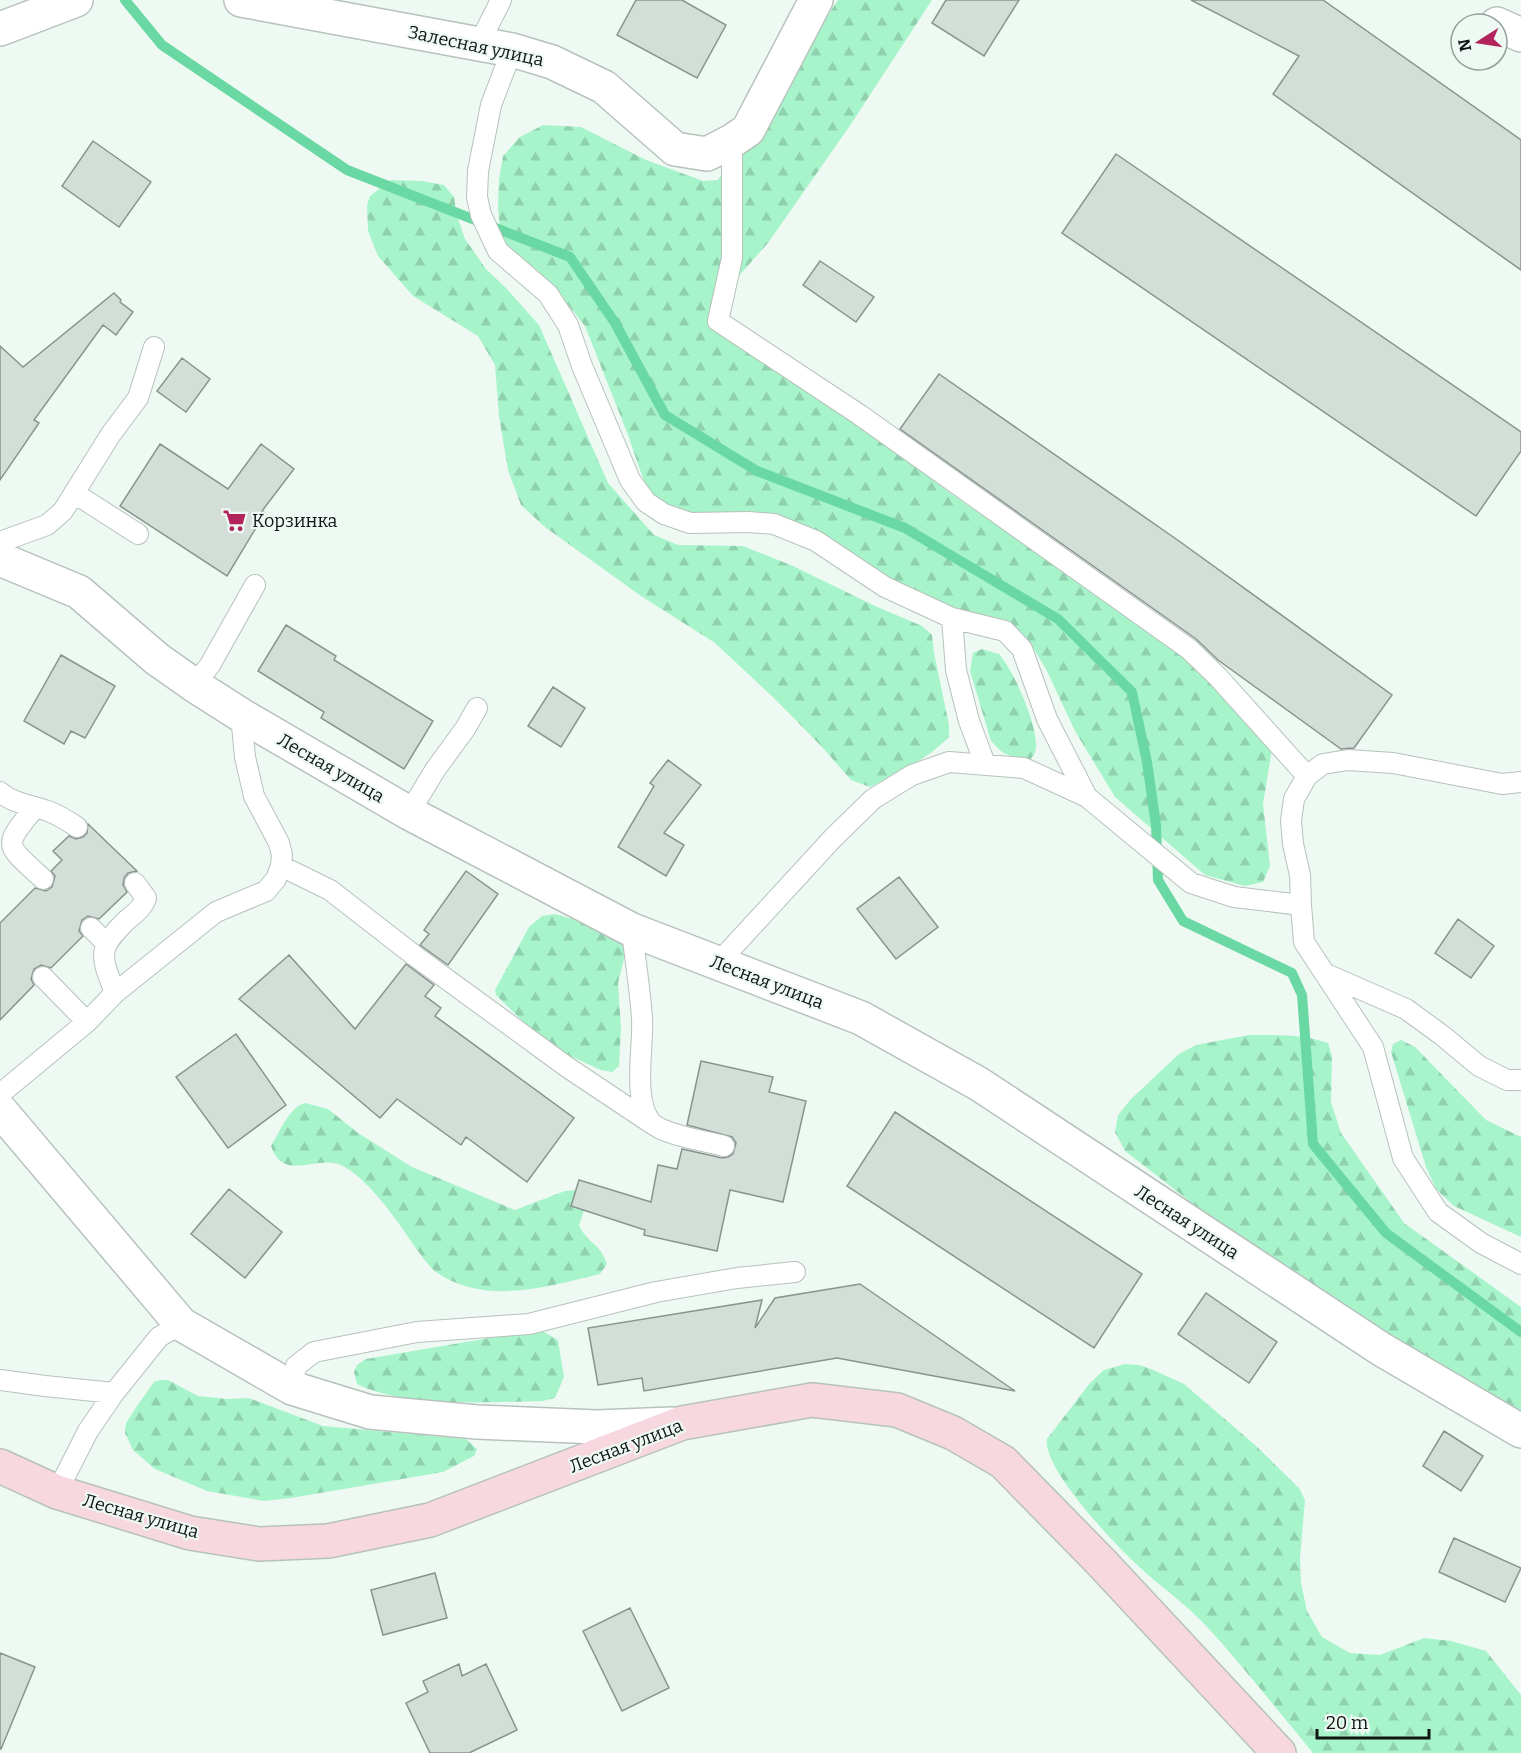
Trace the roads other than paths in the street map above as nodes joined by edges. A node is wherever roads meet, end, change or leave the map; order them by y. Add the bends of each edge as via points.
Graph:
1 (76, 0) edge
2 (241, 0) edge
3 (501, 0) edge
4 (816, 0) edge
5 (0, 29) edge
6 (479, 44) junction
7 (512, 51) junction
8 (732, 141) junction
9 (154, 346) dead end
10 (74, 494) junction
11 (138, 534) dead end
12 (0, 542) edge
13 (0, 559) edge
14 (255, 585) dead end
15 (952, 618) junction
16 (194, 685) junction
17 (477, 708) dead end
18 (241, 716) junction
19 (985, 764) junction
20 (1307, 776) junction
21 (1521, 782) edge
22 (0, 792) edge
23 (1087, 797) junction
24 (35, 808) junction
25 (409, 813) junction
26 (77, 827) dead end
27 (281, 866) junction
28 (43, 879) dead end
29 (135, 883) dead end
30 (1301, 905) junction
31 (91, 928) dead end
32 (632, 930) junction
33 (106, 943) junction
34 (718, 963) junction
35 (1326, 974) junction
36 (42, 977) dead end
37 (115, 993) junction
38 (87, 1022) junction
39 (1521, 1080) edge
40 (0, 1094) edge
41 (0, 1110) edge
42 (651, 1123) junction
43 (724, 1146) dead end
44 (1521, 1264) edge
45 (795, 1272) dead end
46 (181, 1324) junction
47 (0, 1380) edge
48 (292, 1388) junction
49 (114, 1393) junction
50 (682, 1423) junction
51 (1521, 1431) edge
52 (0, 1466) edge
53 (57, 1492) junction
54 (1279, 1753) edge

1 - 5 street
2 - 6 street, Залесная улица
3 - 6 lane
4 - 8 street, Залесная улица via 748,130
6 - 7 street, Залесная улица
7 - 8 street, Залесная улица via 552,63 604,87 675,150 707,154
7 - 15 lane via 491,105 478,171 481,215 498,251 548,294 568,325 630,480 646,502 664,514 690,523 774,524 816,542 885,587
8 - 20 lane via 732,258 718,321 869,422 1189,649
9 - 10 lane via 138,398
10 - 11 lane
10 - 12 lane via 47,525
13 - 16 street, Лесная улица via 79,592 157,659
14 - 16 lane via 210,665
15 - 19 lane via 956,670
15 - 23 lane via 1005,632 1022,649 1047,719
16 - 18 street, Лесная улица
17 - 25 lane
18 - 25 street, Лесная улица
18 - 27 lane via 254,796 279,843
19 - 23 lane via 1024,768
19 - 34 lane via 949,762 912,775 873,799
20 - 21 lane via 1323,764 1348,760 1393,763 1502,784
20 - 30 lane via 1294,799 1291,821
22 - 24 lane
23 - 30 lane via 1191,883 1234,897
24 - 26 lane
24 - 28 lane via 9,840 11,849
25 - 32 street, Лесная улица
27 - 37 lane via 266,891 216,912
27 - 42 lane via 330,890 567,1067
29 - 33 lane via 146,898 143,905
30 - 35 lane via 1304,942
31 - 33 lane
32 - 34 street, Лесная улица
32 - 42 lane via 642,1019 643,1110
33 - 37 lane via 104,961
34 - 51 street, Лесная улица via 861,1018 979,1084 1381,1349
35 - 39 lane via 1406,1009 1479,1066 1507,1080
35 - 44 lane via 1372,1047 1403,1158 1438,1212 1481,1243
36 - 38 lane
37 - 38 lane
38 - 40 lane
41 - 46 street
42 - 43 lane
45 - 48 lane via 656,1292 529,1324 417,1332 314,1352 296,1366
46 - 48 street
46 - 49 lane via 159,1337
47 - 49 lane
48 - 50 street via 370,1412 477,1422 597,1427
49 - 53 lane via 88,1431
50 - 53 main road, Лесная улица via 430,1520 328,1541 259,1544 190,1533
50 - 54 main road, Лесная улица via 812,1400 897,1410 953,1432 1003,1462
52 - 53 main road, Лесная улица

